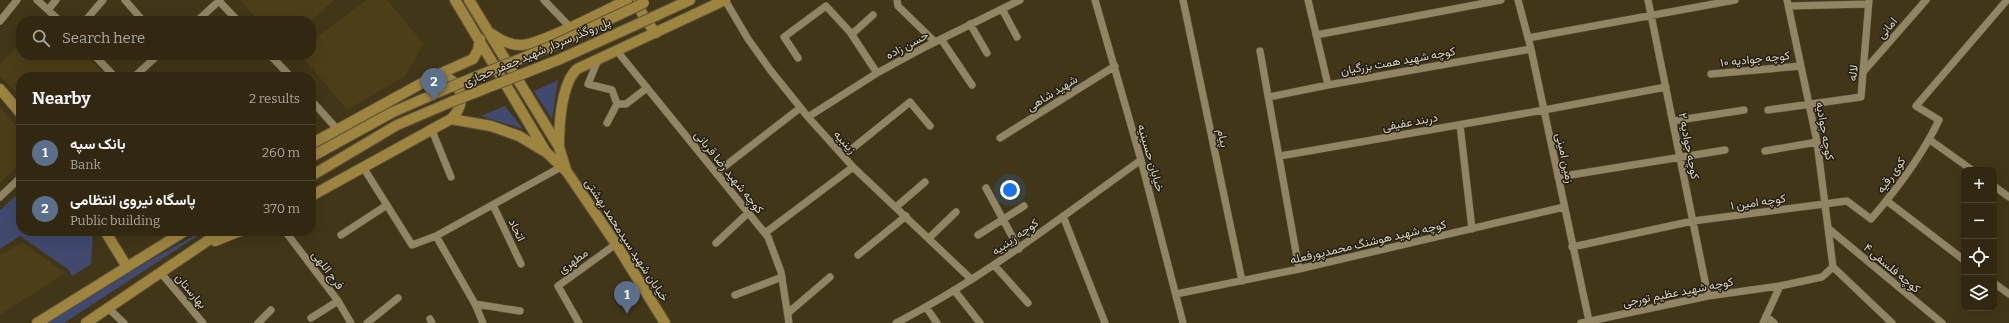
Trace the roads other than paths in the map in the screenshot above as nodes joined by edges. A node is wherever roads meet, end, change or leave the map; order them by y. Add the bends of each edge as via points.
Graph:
1 (17, 0) edge
2 (36, 0) edge
3 (56, 0) edge
4 (104, 0) edge
5 (125, 0) edge
6 (219, 0) edge
7 (455, 0) edge
8 (469, 0) edge
9 (544, 0) edge
10 (627, 0) edge
11 (690, 0) edge
12 (725, 0) edge
13 (897, 0) edge
14 (1020, 0) edge
15 (1094, 0) edge
16 (1183, 0) edge
17 (1308, 0) edge
18 (1501, 0) edge
19 (1518, 0) edge
20 (1648, 0) edge
21 (1735, 0) edge
22 (1926, 0) edge
23 (2007, 0) edge
24 (644, 1) edge
25 (1869, 2) edge
26 (1788, 3) edge
27 (1002, 9) junction
28 (48, 10) junction
29 (874, 15) dead end
30 (1651, 15) junction
31 (55, 16) edge
32 (90, 16) edge
33 (139, 16) edge
34 (202, 16) edge
35 (233, 16) edge
36 (0, 21) edge
37 (970, 24) junction
38 (570, 27) junction
39 (490, 33) junction
40 (656, 33) junction
41 (852, 34) junction
42 (1316, 35) junction
43 (1017, 37) dead end
44 (1528, 38) junction
45 (480, 39) junction
46 (938, 40) junction
47 (1531, 49) junction
48 (617, 51) junction
49 (1260, 51) dead end
50 (987, 53) dead end
51 (798, 58) dead end
52 (99, 60) edge
53 (153, 60) edge
54 (274, 60) edge
55 (598, 60) junction
56 (1115, 66) junction
57 (1801, 66) junction
58 (1864, 71) junction
59 (110, 72) edge
60 (139, 72) edge
61 (285, 72) edge
62 (877, 73) junction
63 (1711, 74) dead end
64 (435, 76) junction
65 (1328, 85) junction
66 (972, 86) dead end
67 (1666, 86) junction
68 (647, 88) junction
69 (0, 89) edge
70 (1269, 97) junction
71 (1809, 103) junction
72 (617, 104) junction
73 (316, 106) edge
74 (16, 108) edge
75 (800, 108) junction
76 (1544, 110) junction
77 (1744, 110) dead end
78 (1768, 110) dead end
79 (808, 117) junction
80 (451, 119) junction
81 (1673, 121) junction
82 (607, 123) dead end
83 (1460, 125) junction
84 (930, 126) dead end
85 (431, 128) junction
86 (337, 129) junction
87 (1000, 138) dead end
88 (1930, 140) junction
89 (316, 141) edge
90 (1817, 142) junction
91 (558, 147) junction
92 (1725, 150) dead end
93 (1765, 151) dead end
94 (546, 152) junction
95 (316, 154) edge
96 (843, 156) junction
97 (1280, 156) junction
98 (1680, 157) junction
99 (1141, 160) junction
100 (363, 167) junction
101 (853, 167) junction
102 (1968, 167) edge
103 (564, 169) junction
104 (316, 173) edge
105 (716, 173) junction
106 (451, 177) dead end
107 (1558, 177) junction
108 (16, 182) edge
109 (925, 182) dead end
110 (986, 188) dead end
111 (1997, 188) edge
112 (316, 193) edge
113 (0, 197) edge
114 (2009, 197) edge
115 (1887, 202) junction
116 (1825, 204) junction
117 (387, 205) junction
118 (492, 206) junction
119 (896, 206) junction
120 (1024, 206) dead end
121 (1564, 207) junction
122 (956, 212) dead end
123 (748, 213) junction
124 (906, 216) junction
125 (1063, 216) junction
126 (1004, 219) junction
127 (1693, 221) junction
128 (1472, 229) junction
129 (1829, 229) junction
130 (765, 233) junction
131 (341, 235) dead end
132 (978, 235) dead end
133 (108, 236) edge
134 (177, 236) edge
135 (214, 236) edge
136 (228, 236) edge
137 (289, 236) edge
138 (436, 236) junction
139 (929, 238) junction
140 (716, 243) dead end
141 (616, 244) junction
142 (1572, 246) junction
143 (1019, 249) junction
144 (191, 251) junction
145 (858, 255) dead end
146 (1961, 258) edge
147 (521, 264) dead end
148 (994, 265) junction
149 (127, 267) junction
150 (1833, 268) junction
151 (1299, 269) junction
152 (162, 273) junction
153 (782, 277) junction
154 (830, 277) dead end
155 (971, 279) junction
156 (1242, 281) junction
157 (1997, 285) edge
158 (1780, 286) junction
159 (954, 290) junction
160 (1176, 294) junction
161 (2009, 294) edge
162 (735, 295) dead end
163 (1708, 296) junction
164 (398, 298) dead end
165 (338, 301) junction
166 (1028, 303) dead end
167 (475, 304) junction
168 (926, 307) junction
169 (109, 309) junction
170 (271, 310) dead end
171 (520, 311) dead end
172 (788, 313) junction
173 (311, 318) dead end
174 (1764, 320) edge
175 (1589, 321) junction
176 (1103, 322) edge
177 (37, 323) edge
178 (86, 323) edge
179 (124, 323) edge
180 (203, 323) edge
181 (258, 323) edge
182 (351, 323) edge
183 (368, 323) edge
184 (483, 323) edge
185 (579, 323) edge
186 (665, 323) edge
187 (789, 323) edge
188 (896, 323) edge
189 (937, 323) edge
190 (980, 323) edge
191 (1183, 323) edge
192 (1581, 323) edge
193 (1774, 323) edge
194 (1892, 323) edge
195 (1942, 323) edge

1 - 36 street
2 - 28 street
3 - 28 street
4 - 32 street
5 - 33 street
6 - 34 street
6 - 35 street
7 - 45 main road, خیابان شهید سیدمحمد بهشتی
8 - 39 main road, خیابان شهید سیدمحمد بهشتی
9 - 38 street
10 - 38 main road
11 - 104 main road, پل روگذر سردار شهید جعفر حجازی, bridge via 558,60 397,126
12 - 40 main road
12 - 75 street, زینبیه via 748,39
13 - 46 street via 898,6
14 - 27 street, حسن زاده
15 - 56 street, خیابان حسینیه
16 - 156 street, پیام
17 - 42 street
18 - 42 street
19 - 44 street, زمین امینی
20 - 30 street, کوچه جوادیه ۲
21 - 30 street
22 - 58 street, امانی
23 - 88 street, کوی رقیه via 1916,106 1940,120
24 - 40 main road via 639,8
24 - 95 main road, پل روگذر سردار شهید جعفر حجازی, bridge via 552,46 393,112
25 - 26 street
25 - 58 street, لاله
26 - 57 street, کوچه جوادیه
27 - 37 street, حسن زاده
27 - 43 street
28 - 31 street
29 - 41 street
30 - 44 street
30 - 67 street, کوچه جوادیه ۲
37 - 46 street, حسن زاده
37 - 50 street
38 - 39 main road via 543,40 521,46 504,42
39 - 91 main road, خیابان شهید سیدمحمد بهشتی
40 - 48 main road
41 - 51 street via 826,6 784,37
41 - 62 street
42 - 65 street
44 - 47 street, زمین امینی
45 - 64 main road via 473,60
45 - 94 main road, خیابان شهید سیدمحمد بهشتی
46 - 62 street, حسن زاده
46 - 66 street
47 - 65 street, کوچه شهید همت بزرگیان
47 - 76 street, زمین امینی
48 - 55 main road
48 - 68 street, کوچه شهید رضا قربانی
49 - 70 street
52 - 59 street
53 - 60 street
54 - 61 street
55 - 72 street via 588,84 612,90
55 - 91 main road via 577,69 572,75 559,124
56 - 87 street, شهید شاهی
56 - 99 street, خیابان حسینیه
57 - 63 street, کوچه جوادیه ۱۰
57 - 71 street, کوچه جوادیه
58 - 71 street, لاله via 1861,97
62 - 79 street, حسن زاده
64 - 80 main road via 450,79 460,91 460,106
64 - 86 main road
65 - 70 street, کوچه شهید همت بزرگیان
67 - 76 street, دربند عفیفی
67 - 81 street, کوچه جوادیه ۲
68 - 72 street via 626,104
68 - 105 street, کوچه شهید رضا قربانی
69 - 74 main road
70 - 97 street
71 - 78 street
71 - 90 street, کوچه جوادیه
72 - 82 street
73 - 86 street
75 - 79 street, زینبیه
75 - 105 street
76 - 83 street, دربند عفیفی
76 - 107 street, زمین امینی
77 - 81 street
79 - 96 street, زینبیه
80 - 85 main road
80 - 94 main road via 491,126
81 - 98 street, کوچه جوادیه ۲
83 - 97 street, دربند عفیفی
83 - 128 street
84 - 96 street via 910,102
85 - 100 main road
85 - 106 street
86 - 89 main road
88 - 102 street
88 - 115 street, کوی رقیه
90 - 93 street
90 - 116 street, کوچه جوادیه
91 - 103 main road, خیابان شهید سیدمحمد بهشتی
92 - 98 street
94 - 103 main road, خیابان شهید سیدمحمد بهشتی
96 - 101 street, زینبیه
97 - 151 street
98 - 107 street
98 - 127 street, کوچه جوادیه ۲
99 - 125 street, کوچه زینبیه
99 - 160 street, خیابان حسینیه
100 - 112 main road
100 - 117 street
101 - 119 street, زینبیه
101 - 130 street
103 - 118 street
103 - 141 main road, خیابان شهید سیدمحمد بهشتی
105 - 123 street, کوچه شهید رضا قربانی
107 - 121 street, زمین امینی
108 - 113 street
109 - 119 street
110 - 126 street
111 - 114 street
115 - 116 street, کوی رقیه via 1871,219 1848,201
115 - 146 street
116 - 127 street, کوچه امین ۱
116 - 129 street, کوچه جوادیه
117 - 131 street
117 - 138 street via 412,245
118 - 138 street
118 - 147 street, اتحاد
119 - 124 street, زینبیه
120 - 126 street
121 - 128 street, کوچه شهید هوشنگ محمدپورفعله
121 - 142 street, زمین امینی
122 - 139 street
123 - 130 street, کوچه شهید رضا قربانی
123 - 140 street
124 - 139 street, زینبیه
124 - 145 street
125 - 143 street, کوچه زینبیه
125 - 176 street
126 - 132 street
126 - 143 street
127 - 142 street, کوچه امین ۱
127 - 163 street, کوچه جوادیه ۲
128 - 151 street, کوچه شهید هوشنگ محمدپورفعله
129 - 150 street, کوچه جوادیه
129 - 195 street, کوچه فلسفی ۴
130 - 153 street, کوچه شهید رضا قربانی
133 - 149 main road
134 - 149 main road
135 - 144 main road
136 - 144 main road
137 - 165 street, فرج اللهی
138 - 167 street
139 - 155 street, زینبیه
141 - 185 street, مطهری via 558,286
141 - 186 main road, خیابان شهید سیدمحمد بهشتی
142 - 175 street, زمین امینی
143 - 148 street, کوچه زینبیه
144 - 152 main road
148 - 155 street, کوچه زینبیه
148 - 166 street
149 - 177 main road
150 - 158 street, کوچه شهید عظیم تورجی via 1822,278
150 - 194 street
151 - 156 street, کوچه شهید هوشنگ محمدپورفعله
152 - 169 main road
152 - 180 street, بهارستان
153 - 162 street
153 - 172 street, کوچه شهید رضا قربانی
154 - 172 street
155 - 159 street, کوچه زینبیه
156 - 160 street, کوچه شهید هوشنگ محمدپورفعله
157 - 161 street
158 - 163 street, کوچه شهید عظیم تورجی
158 - 174 street
159 - 168 street, کوچه زینبیه
159 - 190 street
160 - 191 street, خیابان حسینیه
163 - 175 street, کوچه شهید عظیم تورجی
164 - 183 street
165 - 173 street
165 - 182 street, فرج اللهی
167 - 171 street
167 - 184 street
168 - 188 street, کوچه زینبیه
168 - 189 street
169 - 178 main road
169 - 179 street
170 - 181 street
172 - 187 street, کوچه شهید رضا قربانی
174 - 193 street
175 - 192 street, کوچه شهید عظیم تورجی

